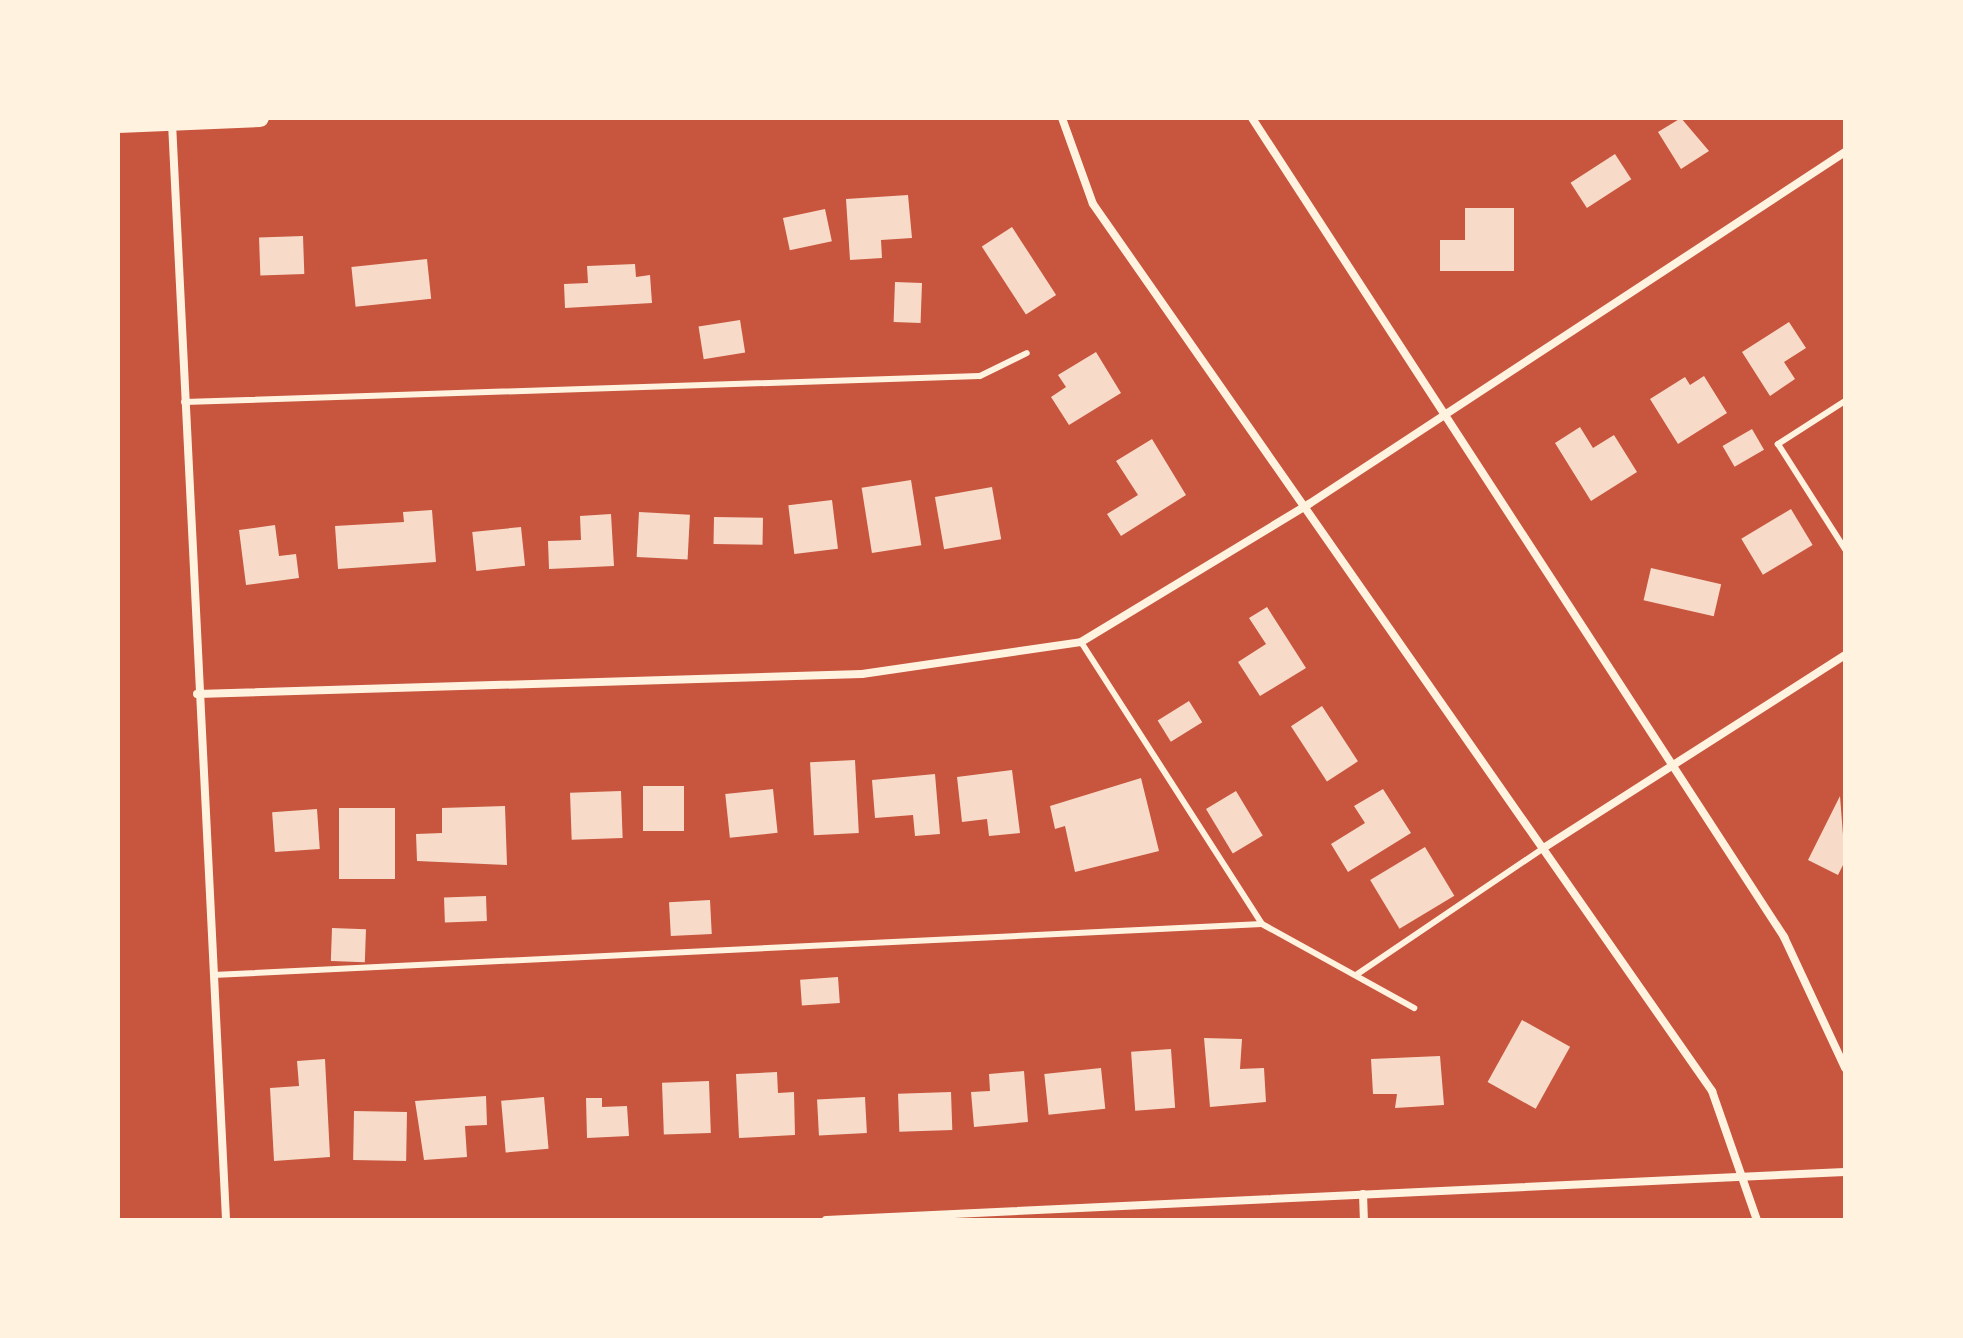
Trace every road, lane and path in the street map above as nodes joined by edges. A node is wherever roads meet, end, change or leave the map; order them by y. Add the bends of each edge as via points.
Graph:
1 (260, 118) edge
2 (1062, 118) edge
3 (1252, 118) edge
4 (229, 119) edge
5 (172, 120) edge
6 (118, 124) edge
7 (1845, 152) edge
8 (1027, 353) dead end
9 (1845, 401) edge
10 (184, 402) junction
11 (1442, 414) junction
12 (1309, 504) junction
13 (1845, 549) edge
14 (1081, 642) junction
15 (1845, 655) edge
16 (197, 694) junction
17 (1673, 764) junction
18 (1545, 847) junction
19 (1262, 924) junction
20 (213, 975) junction
21 (1356, 975) junction
22 (1414, 1008) dead end
23 (1845, 1068) edge
24 (1845, 1172) edge
25 (1741, 1174) junction
26 (1363, 1194) junction
27 (226, 1220) edge
28 (826, 1220) edge
29 (1364, 1220) edge
30 (1757, 1220) edge

1 - 4 main road
2 - 12 street via 1093,204
3 - 11 street
4 - 5 main road
5 - 6 main road
5 - 10 street
7 - 11 street
8 - 10 lane via 980,376
9 - 13 lane via 1778,444
10 - 16 street
11 - 12 street
11 - 17 street
12 - 14 street
12 - 18 street
14 - 16 street via 862,674
14 - 19 lane
15 - 17 street
16 - 20 street
17 - 18 street
17 - 23 street via 1784,937
18 - 21 lane
18 - 25 street via 1712,1091
19 - 20 lane
19 - 21 lane
20 - 27 street
21 - 22 lane
24 - 25 street
25 - 26 street
25 - 30 street
26 - 28 street
26 - 29 street

